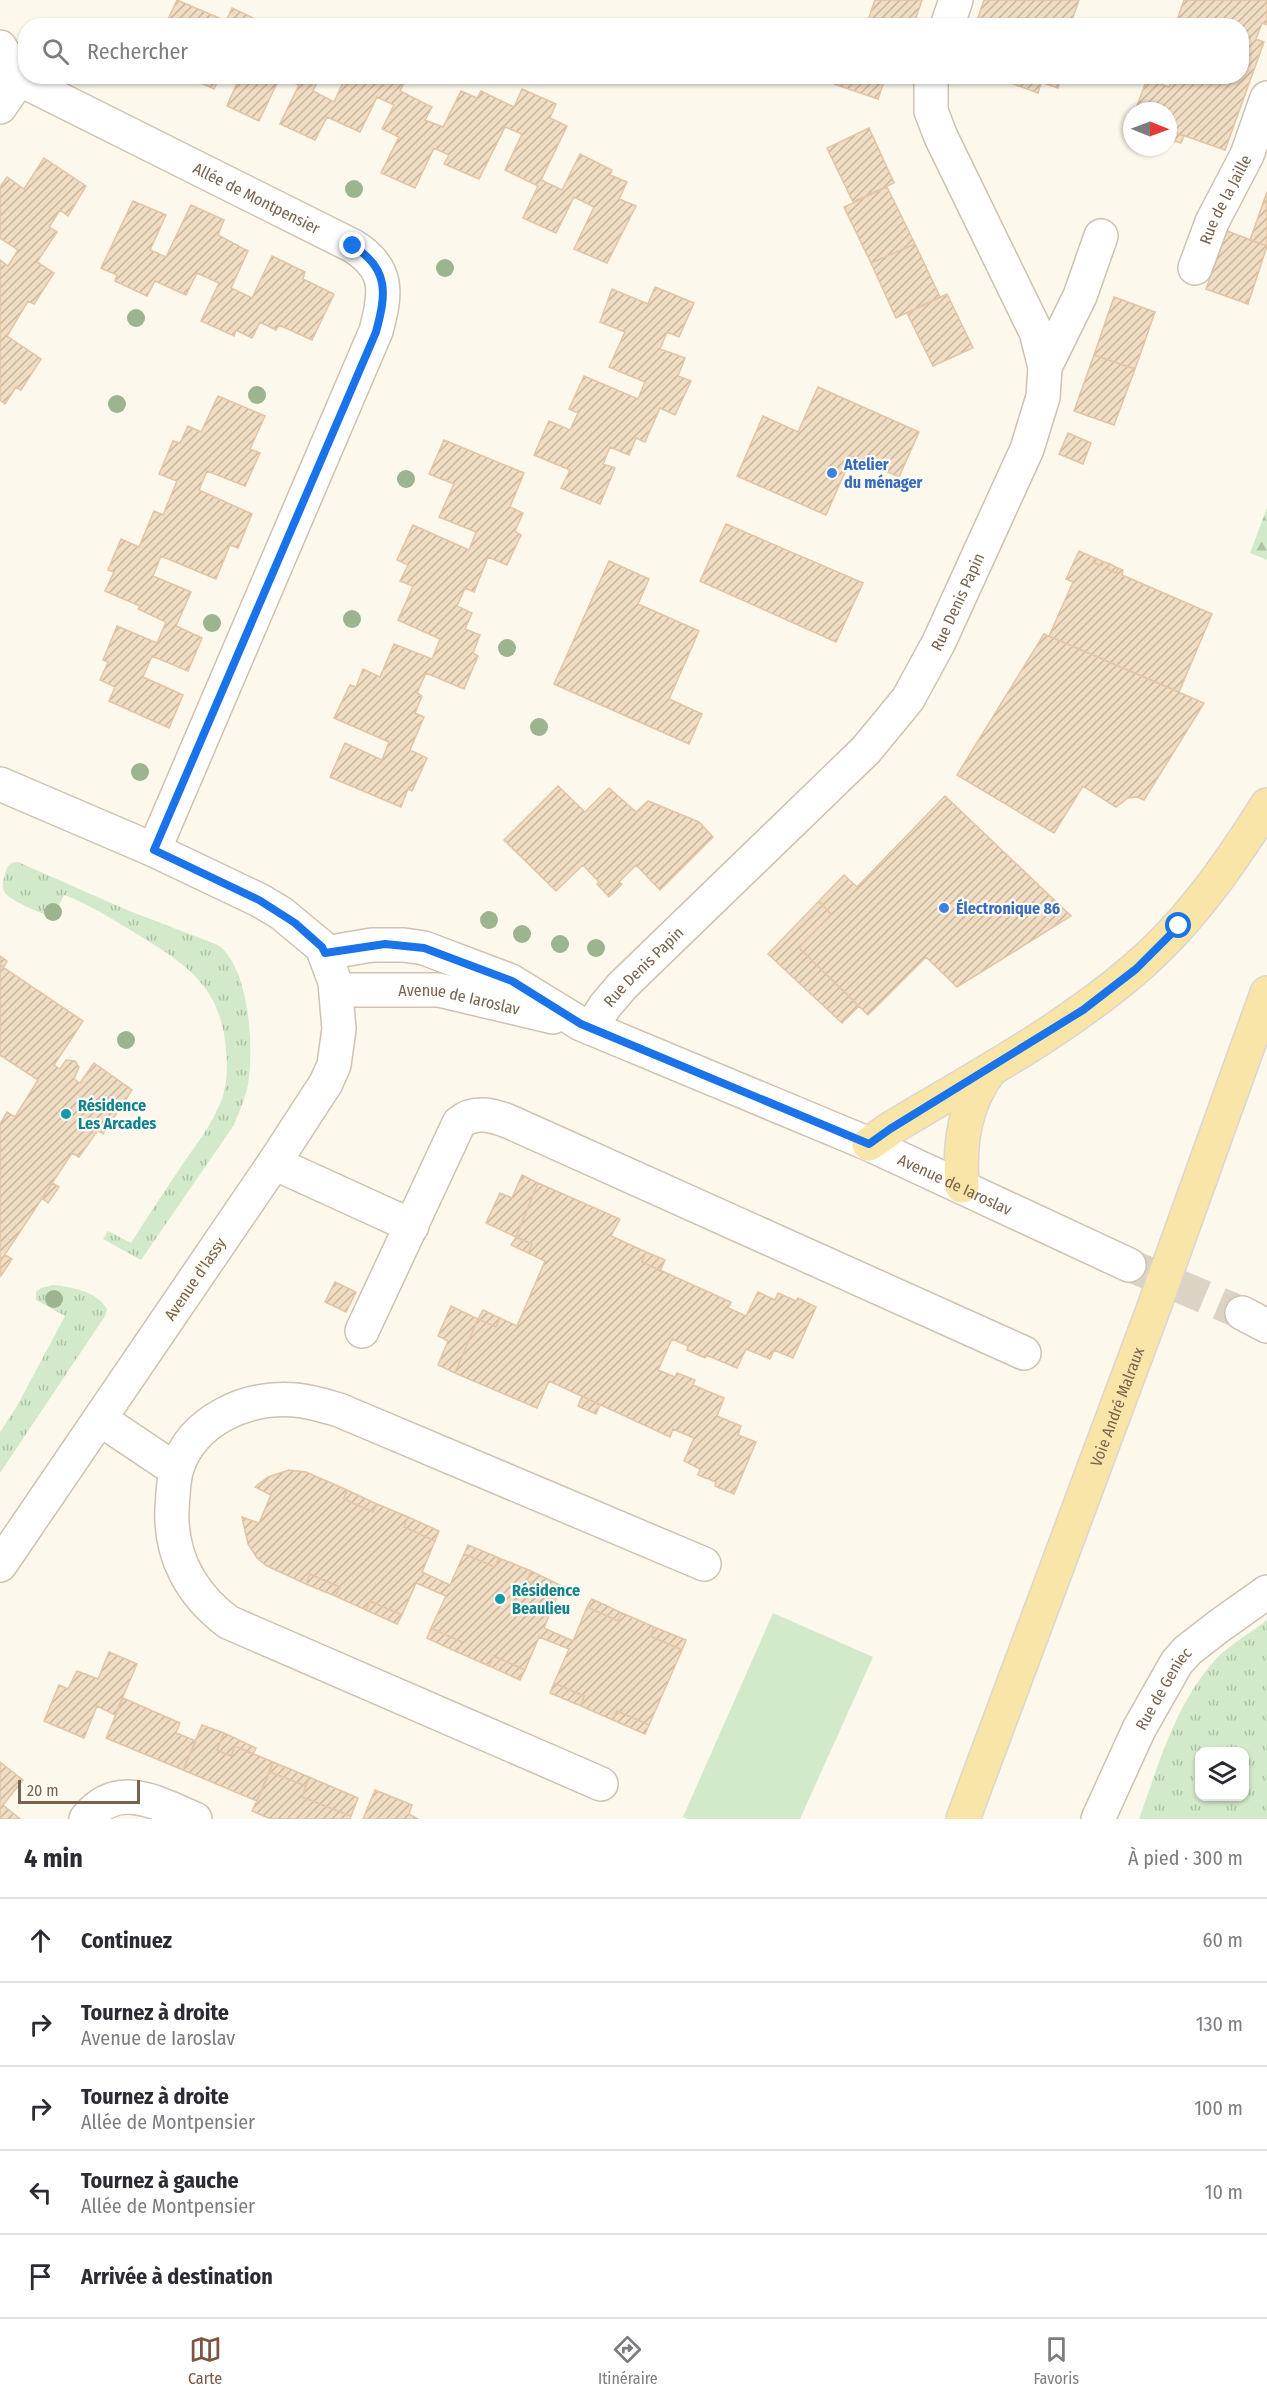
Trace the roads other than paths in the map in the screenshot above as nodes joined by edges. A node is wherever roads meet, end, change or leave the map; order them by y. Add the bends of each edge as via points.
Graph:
1 (956, 0) edge
2 (950, 18) edge
3 (0, 47) edge
4 (18, 79) joint
5 (28, 84) edge
6 (931, 84) edge
7 (1267, 98) edge
8 (0, 107) edge
9 (1101, 236) dead end
10 (1195, 268) dead end
11 (1045, 367) junction
12 (0, 784) edge
13 (1267, 805) edge
14 (154, 850) junction
15 (331, 973) junction
16 (1267, 993) edge
17 (586, 1026) junction
18 (994, 1065) junction
19 (869, 1144) junction
20 (274, 1163) junction
21 (962, 1186) junction
22 (412, 1226) junction
23 (1129, 1265) tunnel mouth
24 (362, 1331) dead end
25 (1024, 1353) dead end
26 (100, 1419) junction
27 (176, 1470) junction
28 (704, 1564) dead end
29 (0, 1565) edge
30 (1267, 1592) edge
31 (601, 1784) dead end
32 (86, 1819) edge
33 (195, 1819) edge
34 (963, 1819) edge
35 (1098, 1819) edge

1 - 2 street
3 - 4 street
4 - 8 street
5 - 14 street, Allée de Montpensier via 353,246 369,258 383,283 384,298 376,332
6 - 11 street, Rue Denis Papin via 931,111 941,137 1036,332
7 - 10 street, Rue de la Jaille via 1247,155 1212,222
9 - 11 street via 1080,296
11 - 17 street, Rue Denis Papin via 1043,397 1028,449 939,642 908,699 866,750 622,986
12 - 14 street
13 - 18 main road via 1238,851 1179,926 1136,969 1083,1010
14 - 15 street via 281,913 322,947
15 - 17 street, Avenue de Iaroslav via 439,990
15 - 17 street, Avenue de Iaroslav via 379,945 424,948 512,981
15 - 20 street, Avenue d'Iassy via 339,1029 334,1065
16 - 34 main road, Voie André Malraux
17 - 19 street, Avenue de Iaroslav
18 - 19 main road
18 - 21 main road via 980,1083 966,1119 961,1145
19 - 21 street, Avenue de Iaroslav
20 - 22 street
20 - 26 street, Avenue d'Iassy
21 - 23 street, Avenue de Iaroslav
22 - 24 street
22 - 25 street via 459,1123 466,1118 489,1115
26 - 27 street
26 - 29 street, Avenue d'Iassy
27 - 28 street via 195,1436 216,1418 251,1405 297,1400 339,1410
27 - 31 street via 172,1518 181,1564 200,1597 228,1622
30 - 35 street, Rue de Geniec via 1177,1662 1139,1729
32 - 33 street via 106,1801 129,1797 153,1801

